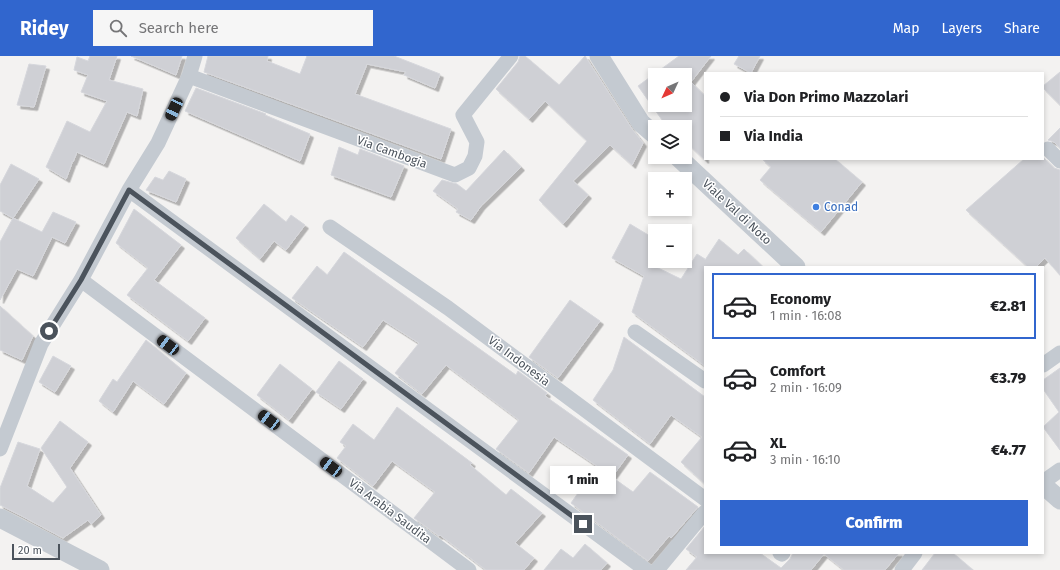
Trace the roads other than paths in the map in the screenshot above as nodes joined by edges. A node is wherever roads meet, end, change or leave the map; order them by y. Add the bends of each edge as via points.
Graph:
1 (195, 56) edge
2 (511, 56) edge
3 (599, 56) edge
4 (189, 76) junction
5 (648, 129) edge
6 (1048, 149) dead end
7 (1060, 161) edge
8 (686, 164) edge
9 (129, 190) junction
10 (330, 227) dead end
11 (795, 266) edge
12 (81, 280) junction
13 (635, 332) dead end
14 (1060, 354) edge
15 (1044, 364) edge
16 (704, 381) edge
17 (0, 449) edge
18 (1060, 470) edge
19 (1044, 482) edge
20 (1044, 484) edge
21 (704, 498) edge
22 (1060, 500) edge
23 (704, 513) edge
24 (0, 518) edge
25 (914, 554) edge
26 (100, 570) edge
27 (469, 570) edge
28 (646, 570) edge
29 (657, 570) edge
30 (902, 570) edge

1 - 4 street
2 - 4 street, Via Cambogia via 463,115 477,142 475,156 468,168 455,175
3 - 5 street
4 - 9 street via 158,143
6 - 7 street
8 - 11 street, Viale Val di Noto
9 - 12 street
9 - 28 street
10 - 21 street, Via Indonesia via 448,308
12 - 17 street via 41,344
12 - 27 street, Via Arabia Saudita
13 - 16 street
14 - 15 street
18 - 19 street
20 - 22 street
23 - 29 street
24 - 26 street
25 - 30 street

